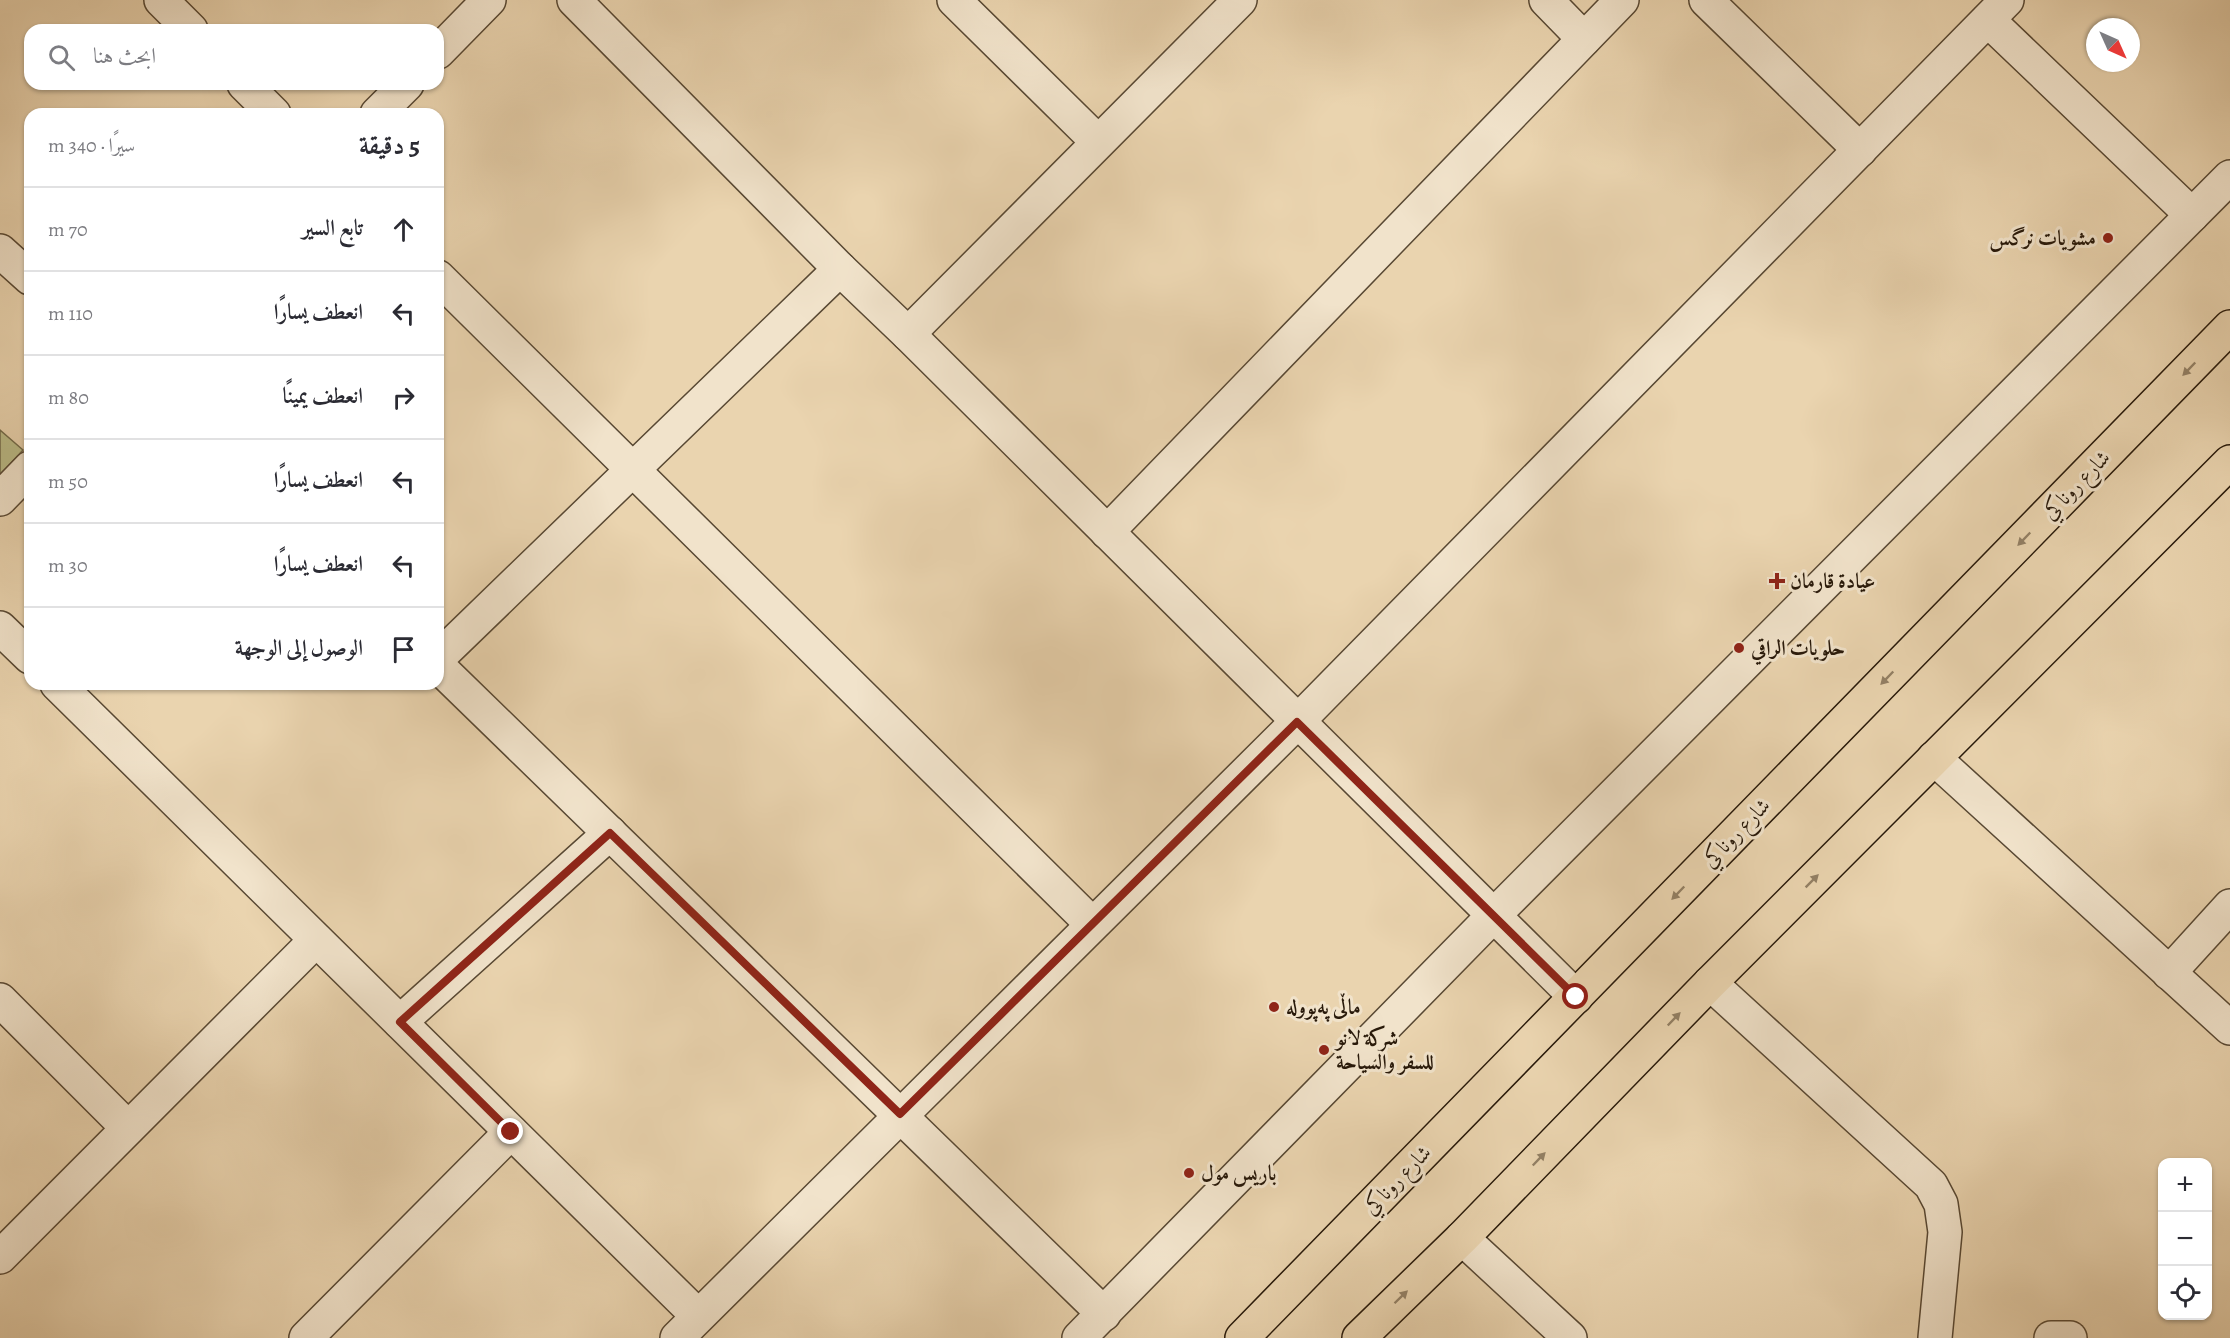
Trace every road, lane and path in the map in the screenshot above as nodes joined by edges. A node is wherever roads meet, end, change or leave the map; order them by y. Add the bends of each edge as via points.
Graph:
1 (161, 0) edge
2 (489, 0) edge
3 (574, 0) edge
4 (954, 0) edge
5 (1240, 0) edge
6 (1546, 0) edge
7 (1622, 0) edge
8 (1706, 0) edge
9 (1998, 10) edge
10 (185, 24) edge
11 (1584, 39) junction
12 (444, 46) edge
13 (250, 90) edge
14 (401, 90) edge
15 (268, 108) edge
16 (383, 108) edge
17 (1098, 142) junction
18 (1860, 150) junction
19 (2230, 177) edge
20 (2192, 215) junction
21 (0, 251) edge
22 (840, 269) junction
23 (24, 273) edge
24 (444, 283) edge
25 (2230, 327) edge
26 (909, 334) junction
27 (2230, 462) edge
28 (633, 470) junction
29 (24, 474) edge
30 (0, 499) edge
31 (1107, 532) junction
32 (0, 628) edge
33 (24, 651) edge
34 (444, 652) edge
35 (444, 672) edge
36 (63, 690) edge
37 (1297, 722) junction
38 (1934, 758) junction
39 (610, 833) junction
40 (2230, 906) edge
41 (1493, 916) junction
42 (1092, 924) junction
43 (316, 940) junction
44 (2169, 973) junction
45 (1710, 983) junction
46 (1576, 997) junction
47 (0, 1000) edge
48 (400, 1022) junction
49 (2230, 1028) edge
50 (900, 1114) junction
51 (128, 1128) junction
52 (511, 1132) junction
53 (1462, 1238) junction
54 (0, 1257) edge
55 (1104, 1314) junction
56 (687, 1327) edge
57 (306, 1338) edge
58 (1079, 1338) edge
59 (1242, 1338) edge
60 (1359, 1338) edge
61 (1570, 1338) edge
62 (1935, 1338) edge
63 (2051, 1338) edge
64 (2070, 1338) edge

1 - 10 street
2 - 12 street
3 - 22 street
4 - 17 street
5 - 17 street
6 - 11 street
7 - 11 street
8 - 18 street
9 - 18 street
9 - 20 street
11 - 31 street
13 - 15 street
14 - 16 street
17 - 26 street
18 - 37 street
19 - 20 street
20 - 41 street
21 - 23 street
22 - 26 street
22 - 28 street
24 - 28 street
25 -> 46 main road, شارع روناكي
26 - 31 street
27 - 38 main road
28 - 34 street
28 - 42 street
29 - 30 street
31 - 37 street
32 - 33 street
35 - 39 street
36 - 43 street
37 - 41 street
37 - 42 street
38 - 44 street
45 -> 38 main road
39 - 48 street
39 - 50 street
40 - 44 street
41 - 46 street
41 - 55 street
42 - 50 street
43 - 48 street
43 - 51 street
44 - 49 street
53 -> 45 main road
45 - 62 street via 1931,1185 1941,1204 1945,1232
46 - 59 main road, شارع روناكي
47 - 51 street
48 - 52 street
50 - 55 street
50 - 56 street
51 - 54 street
52 - 56 street
52 - 57 street
60 -> 53 main road
53 - 61 street
55 - 58 street
63 - 64 street

